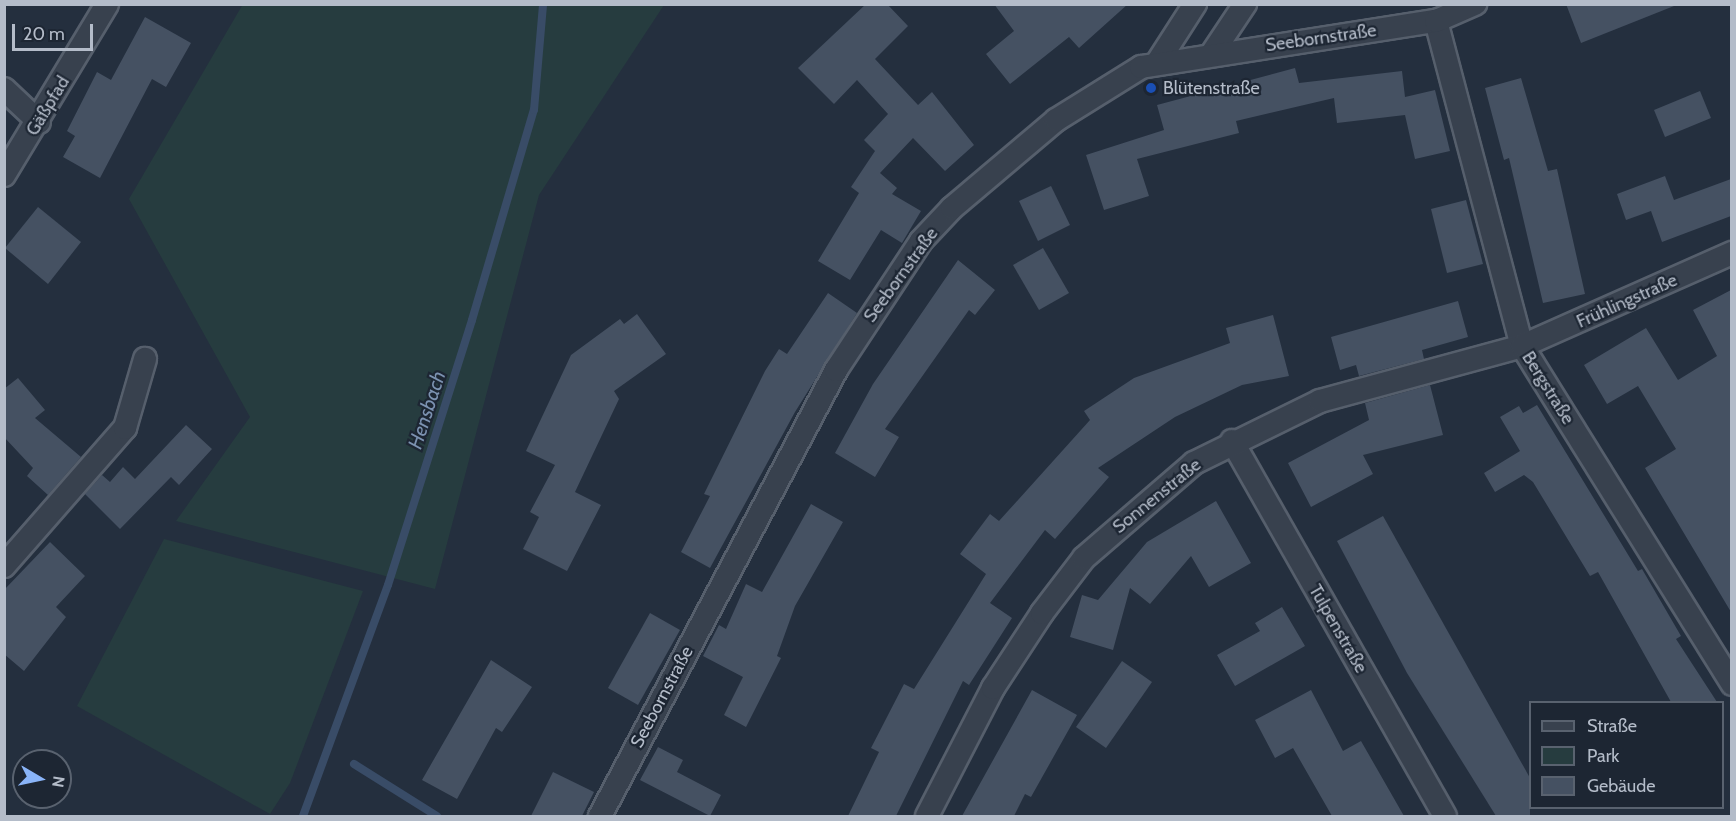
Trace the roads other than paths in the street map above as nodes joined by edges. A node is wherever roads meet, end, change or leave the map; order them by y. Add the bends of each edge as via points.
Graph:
1 (107, 4) edge
2 (1195, 4) edge
3 (1245, 4) edge
4 (1475, 4) edge
5 (1436, 21) junction
6 (1213, 52) junction
7 (1159, 60) junction
8 (4, 89) edge
9 (39, 122) junction
10 (4, 175) edge
11 (1731, 253) edge
12 (1522, 346) junction
13 (145, 358) dead end
14 (1232, 441) junction
15 (4, 566) edge
16 (1731, 684) edge
17 (600, 816) edge
18 (927, 816) edge
19 (1445, 816) edge

1 - 9 street, Gäßpfad
2 - 7 street
3 - 6 street
4 - 5 street
5 - 6 street, Seebornstraße
5 - 12 street, Bergstraße
6 - 7 street, Seebornstraße
7 - 17 street, Seebornstraße via 1056,120 921,241 836,370
8 - 9 street
9 - 10 street, Gäßpfad
11 - 12 street, Frühlingstraße
12 - 14 street, Sonnenstraße via 1320,401
12 - 16 street, Bergstraße
13 - 15 street via 125,428
14 - 18 street, Sonnenstraße via 1154,493 1084,558 993,688
14 - 19 street, Tulpenstraße

